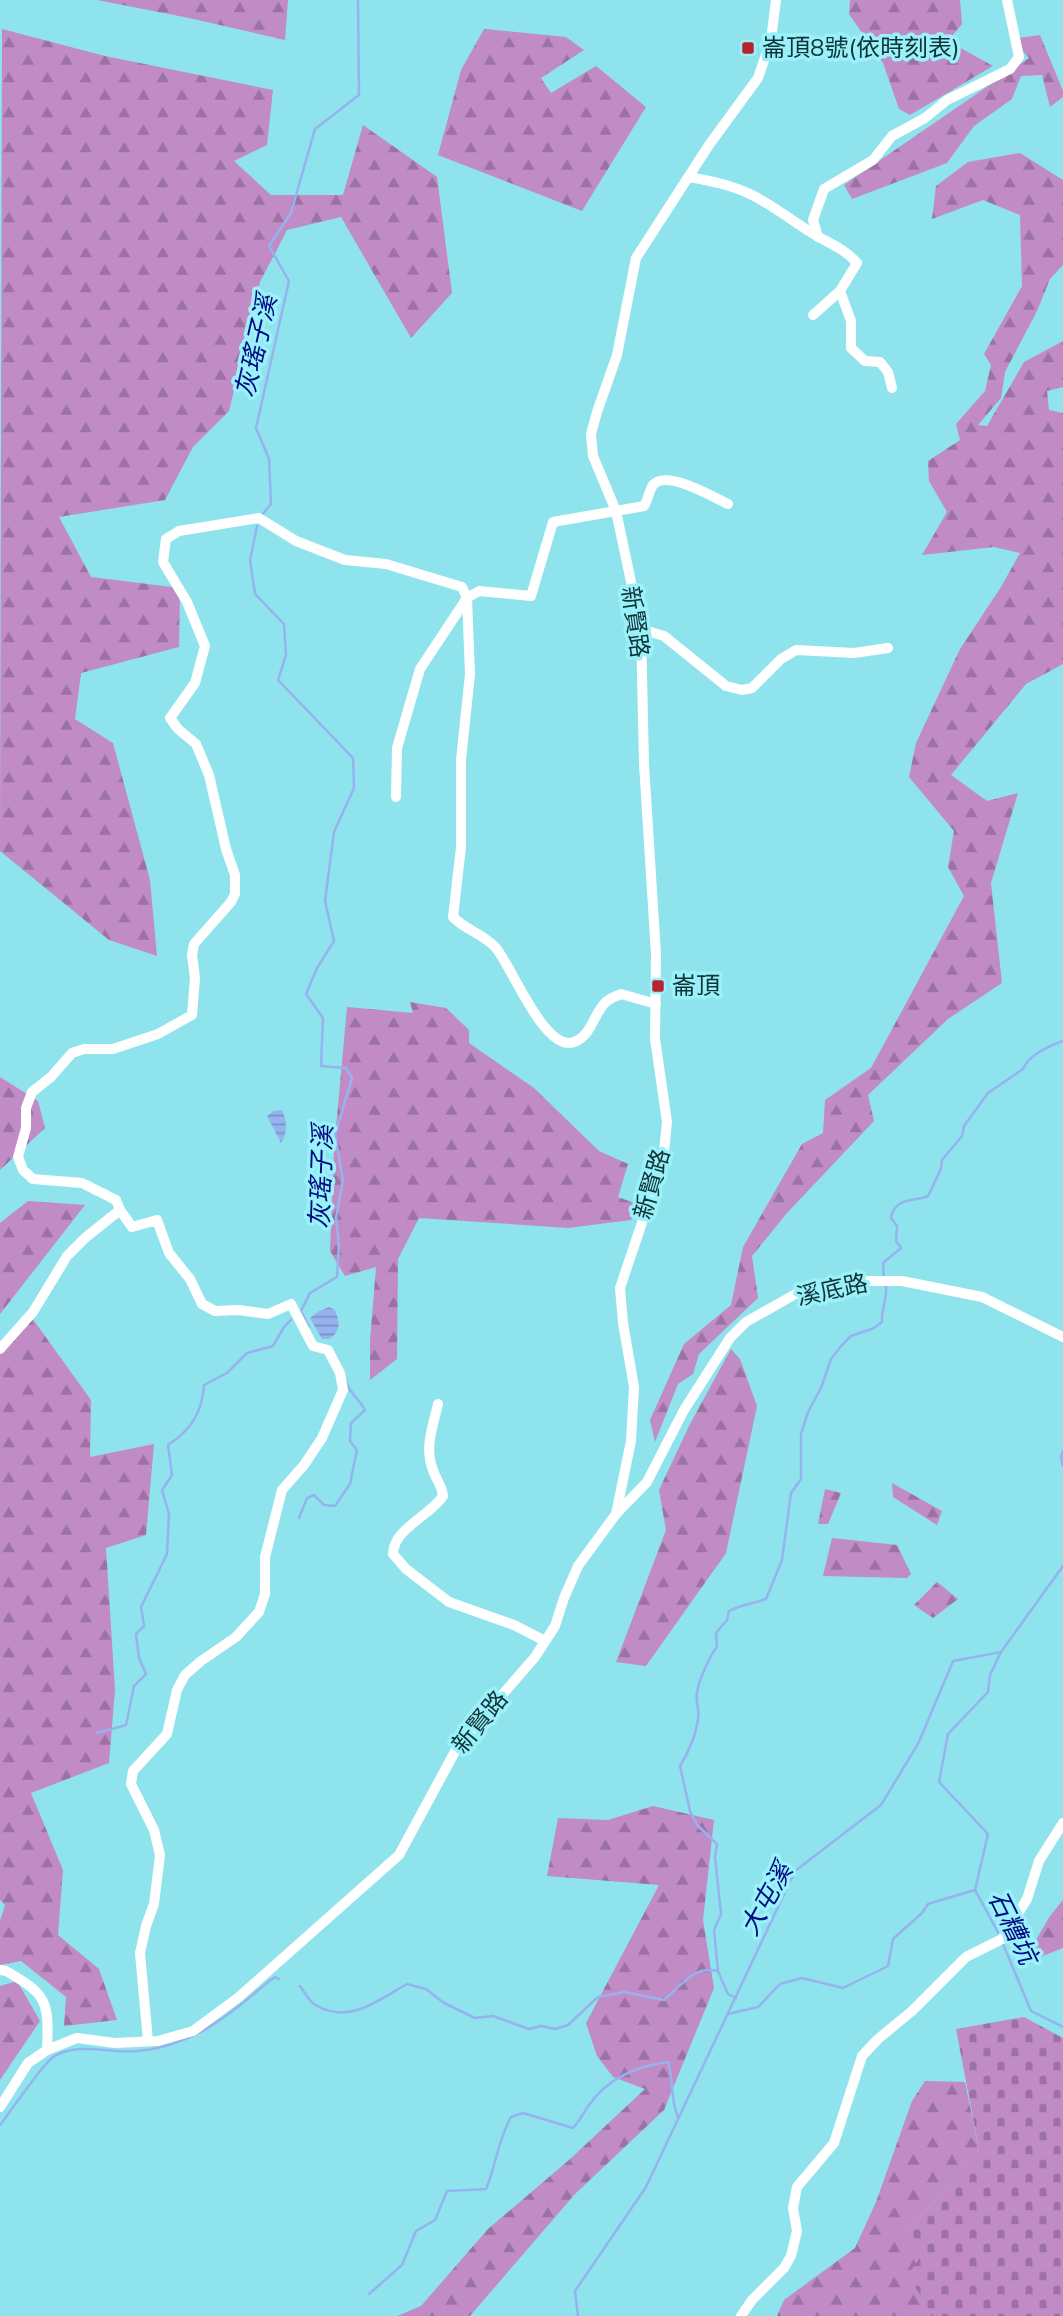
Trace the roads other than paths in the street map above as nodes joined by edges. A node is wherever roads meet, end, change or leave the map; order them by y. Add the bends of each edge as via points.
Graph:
1 (776, 0) edge
2 (1007, 0) edge
3 (689, 177) junction
4 (818, 237) junction
5 (840, 291) junction
6 (813, 315) dead end
7 (892, 388) dead end
8 (728, 504) dead end
9 (616, 511) junction
10 (467, 598) junction
11 (641, 629) junction
12 (888, 648) dead end
13 (396, 797) dead end
14 (656, 1004) junction
15 (120, 1210) junction
16 (1063, 1337) edge
17 (0, 1349) edge
18 (438, 1404) dead end
19 (616, 1514) junction
20 (545, 1641) junction
21 (1063, 1824) edge
22 (0, 1970) edge
23 (148, 2041) junction
24 (47, 2050) junction
25 (0, 2107) edge
26 (741, 2316) edge

1 - 3 street, 新賢路 via 771,40 758,78
2 - 4 street via 1019,57 1016,63 892,136 873,160 824,189 813,220
3 - 4 street via 752,195
3 - 9 street, 新賢路 via 636,258 617,355 592,434 593,456
4 - 5 street via 835,244 857,263
5 - 6 street
5 - 7 street via 851,321 851,348 865,361 880,362
8 - 9 street via 675,480 665,480 653,485 644,506
9 - 10 street via 553,522 531,596 479,590
9 - 11 street, 新賢路
10 - 13 street via 421,669 397,748
10 - 14 street via 470,674 453,917 496,948 545,1030 559,1041 571,1043 582,1038 605,1002 621,994
10 - 15 street via 462,587 386,564 345,560 296,541 258,519 179,531 166,539 163,562 187,602 205,646 195,683 170,718 196,744 209,775 235,875 235,894 194,944 192,1015 158,1034 113,1049 84,1048 72,1053 32,1092 18,1157 33,1179 82,1183 116,1200
11 - 12 street via 664,636 726,686 742,690 752,688 796,650 854,653
11 - 14 street, 新賢路
14 - 19 street, 新賢路 via 655,1039 667,1122 656,1181 620,1288 634,1394 631,1441
15 - 17 street via 67,1256 33,1312
15 - 23 street via 132,1227 157,1220 169,1252 202,1304 215,1311 268,1314 291,1304 313,1346 328,1350 343,1390 322,1438 282,1490 265,1557 265,1594 259,1612 236,1637 186,1675 177,1689 167,1734 133,1771 131,1784 154,1830 160,1855 154,1904 140,1952
16 - 19 street, 溪底路 via 982,1297 891,1281 849,1281 799,1292 746,1322 730,1338 684,1410 647,1482
18 - 20 street via 428,1444 443,1496 399,1537 393,1555 449,1602
19 - 20 street, 新賢路 via 578,1566
20 - 23 street, 新賢路 via 458,1746 399,1855 239,1997 192,2031
21 - 26 street via 1039,1861 1027,1899 1002,1939 966,1957 862,2056 834,2143 797,2187 793,2208 797,2231 791,2256
22 - 24 street via 41,1997 48,2017
23 - 24 street, 新賢路 via 77,2038
24 - 25 street, 新賢路 via 28,2063

